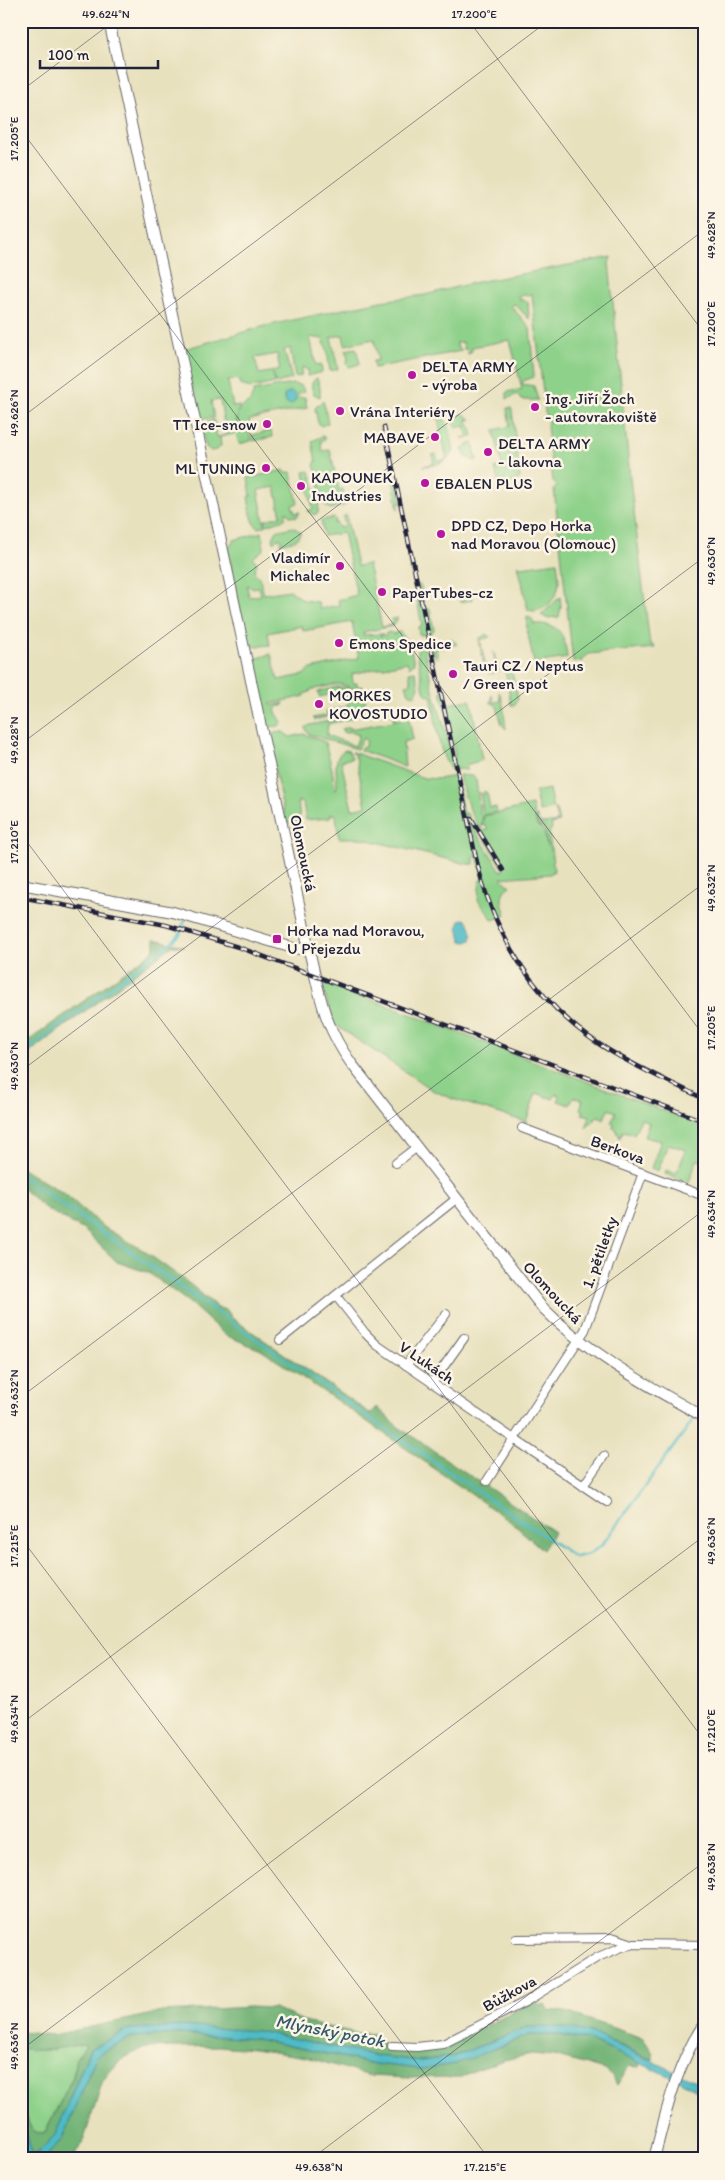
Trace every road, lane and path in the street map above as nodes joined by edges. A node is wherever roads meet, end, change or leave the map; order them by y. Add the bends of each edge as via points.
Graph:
1 (109, 21) edge
2 (21, 884) edge
3 (309, 950) junction
4 (522, 1128) dead end
5 (417, 1148) junction
6 (396, 1163) dead end
7 (643, 1173) junction
8 (704, 1196) edge
9 (456, 1199) junction
10 (336, 1296) junction
11 (446, 1314) dead end
12 (464, 1338) dead end
13 (280, 1340) dead end
14 (579, 1340) junction
15 (406, 1364) junction
16 (432, 1383) junction
17 (704, 1417) edge
18 (514, 1439) junction
19 (604, 1456) dead end
20 (487, 1481) dead end
21 (583, 1486) junction
22 (607, 1502) dead end
23 (516, 1939) dead end
24 (633, 1944) junction
25 (704, 1945) edge
26 (704, 2024) edge
27 (392, 2046) dead end
28 (654, 2159) edge

1 - 3 street, Olomoucká
2 - 3 street via 186,916
3 - 5 street, Olomoucká via 325,1016 334,1037
4 - 7 street, Berkova
5 - 6 street
5 - 9 street, Olomoucká
7 - 8 street, Berkova
7 - 14 street, 1. pětiletky
9 - 10 street
9 - 14 street, Olomoucká via 530,1293
10 - 13 street
10 - 15 street, V Lukách via 372,1340
11 - 15 street
12 - 16 street
14 - 17 street, Olomoucká
14 - 18 street
15 - 16 street, V Lukách
16 - 18 street, V Lukách
18 - 20 street
18 - 21 street, V Lukách
19 - 21 street
21 - 22 street, V Lukách
23 - 24 street, Bůžkova via 615,1938
24 - 25 street, Bůžkova
24 - 27 street, Bůžkova via 598,1956 525,2002 443,2044
26 - 28 street via 672,2085

